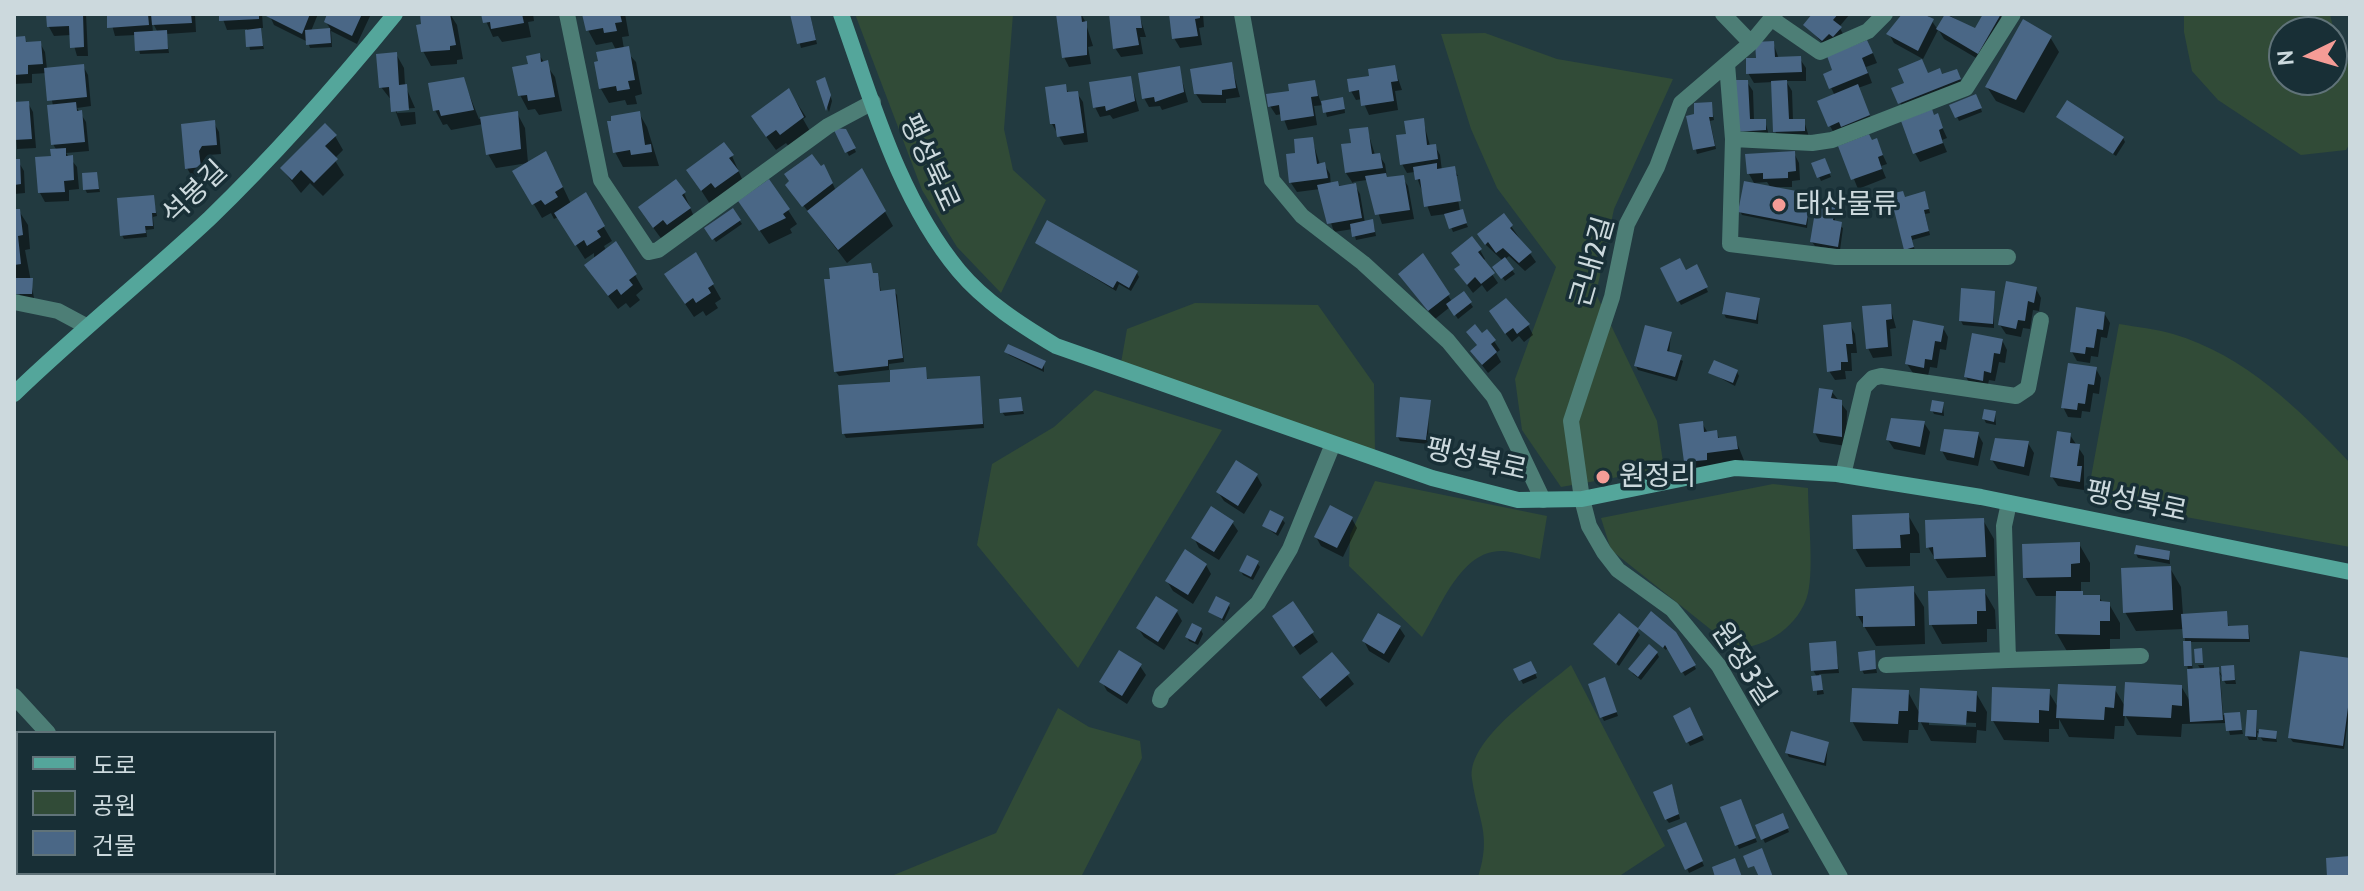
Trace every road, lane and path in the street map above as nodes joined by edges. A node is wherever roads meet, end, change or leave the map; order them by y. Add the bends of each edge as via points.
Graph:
1 (395, 14) edge
2 (567, 14) edge
3 (841, 14) edge
4 (1242, 14) edge
5 (1723, 14) edge
6 (1885, 14) edge
7 (2013, 14) edge
8 (1774, 17) edge
9 (1751, 43) junction
10 (1727, 64) junction
11 (873, 102) junction
12 (1733, 139) junction
13 (2008, 257) dead end
14 (14, 302) edge
15 (2041, 320) dead end
16 (86, 326) junction
17 (14, 394) edge
18 (1333, 444) junction
19 (1843, 475) junction
20 (1582, 499) junction
21 (1543, 500) junction
22 (2009, 503) junction
23 (2350, 572) edge
24 (2141, 656) dead end
25 (2008, 660) junction
26 (1886, 665) dead end
27 (14, 696) edge
28 (1160, 700) dead end
29 (46, 731) edge
30 (1840, 877) edge

1 - 16 street, 석봉길 via 318,107 209,219
2 - 11 street, 팽성북로 via 601,180 649,252 828,126
3 - 11 street, 팽성북로
4 - 21 street via 1272,180 1302,216 1448,341 1494,397
5 - 9 street
6 - 8 street via 1868,31 1820,52
7 - 12 street via 1966,88 1832,140
8 - 9 street, 근내2길
9 - 10 street, 근내2길
10 - 12 street
10 - 20 street, 근내2길 via 1681,103 1657,167 1627,224 1612,297 1571,421
11 - 18 street, 팽성북로 via 919,215 960,272 1012,319 1056,346
12 - 13 street via 1730,244 1836,257
14 - 16 street via 58,311
15 - 19 street via 2028,388 2016,396 1873,378 1864,387
16 - 17 street, 석봉길
18 - 21 street, 팽성북로 via 1432,478 1518,500
18 - 28 street via 1290,549 1258,603
19 - 20 street, 팽성북로 via 1735,468
19 - 22 street, 팽성북로
20 - 21 street, 팽성북로
20 - 30 street, 원정3길 via 1589,526 1611,561 1672,609 1719,666
22 - 23 street, 팽성북로
22 - 25 street via 2004,526
24 - 25 street
25 - 26 street
27 - 29 street

